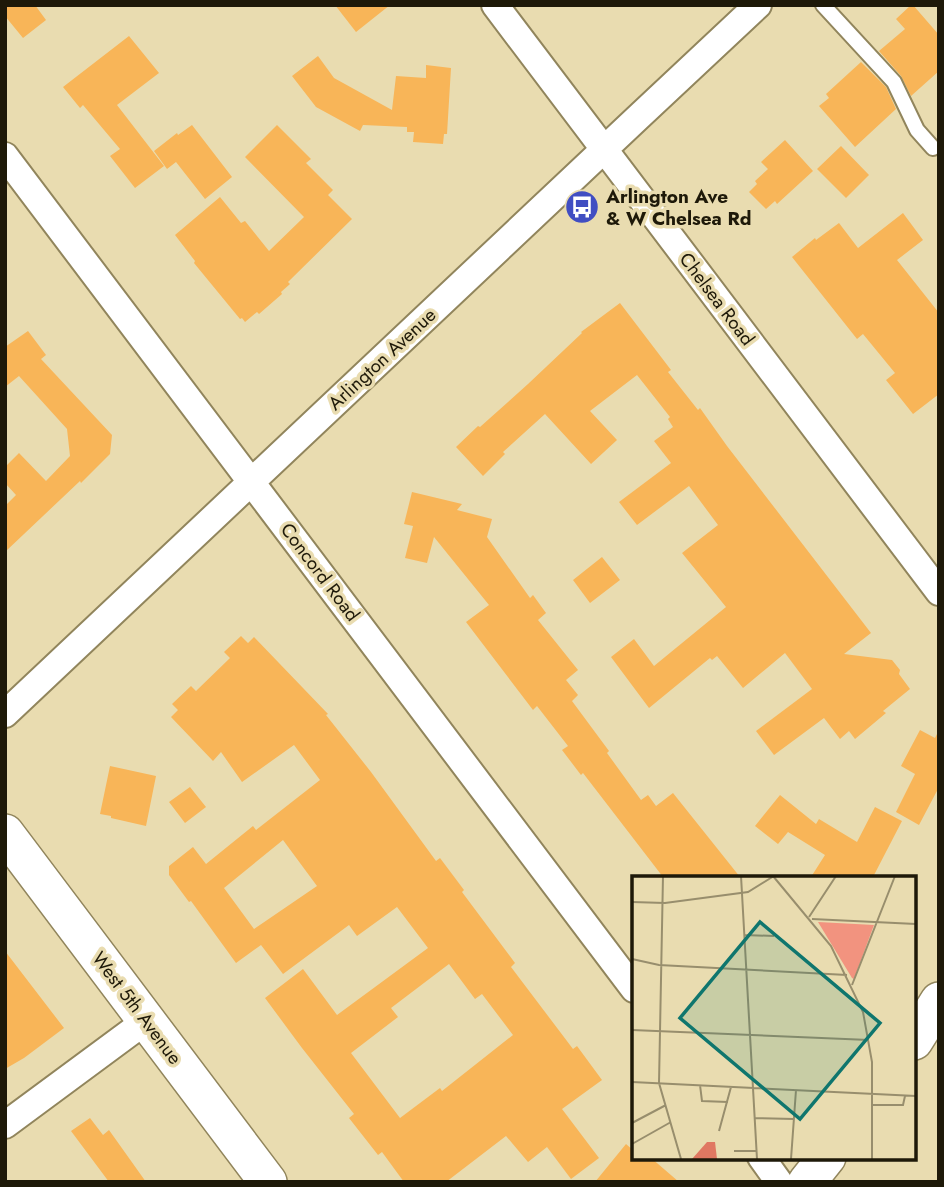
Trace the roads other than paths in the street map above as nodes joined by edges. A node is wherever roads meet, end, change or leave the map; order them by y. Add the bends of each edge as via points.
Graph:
1 (495, 5) edge
2 (758, 5) edge
3 (823, 5) edge
4 (933, 148) dead end
5 (603, 149) junction
6 (5, 156) edge
7 (252, 482) junction
8 (939, 592) edge
9 (5, 714) edge
10 (5, 833) edge
11 (632, 986) edge
12 (939, 1001) edge
13 (147, 1020) junction
14 (916, 1038) edge
15 (5, 1125) edge
16 (762, 1159) edge
17 (825, 1159) edge
18 (268, 1182) edge
19 (779, 1182) edge
20 (807, 1182) edge

1 - 5 street, Chelsea Road
2 - 5 street, Arlington Avenue
3 - 4 lane via 894,82 917,130
5 - 7 street, Arlington Avenue
5 - 8 street, Chelsea Road
6 - 7 street, Concord Road
7 - 9 street, Arlington Avenue
7 - 11 street, Concord Road
10 - 13 main road, West 5th Avenue
12 - 14 main road
13 - 15 street
13 - 18 main road, West 5th Avenue
16 - 19 street
17 - 20 main road

